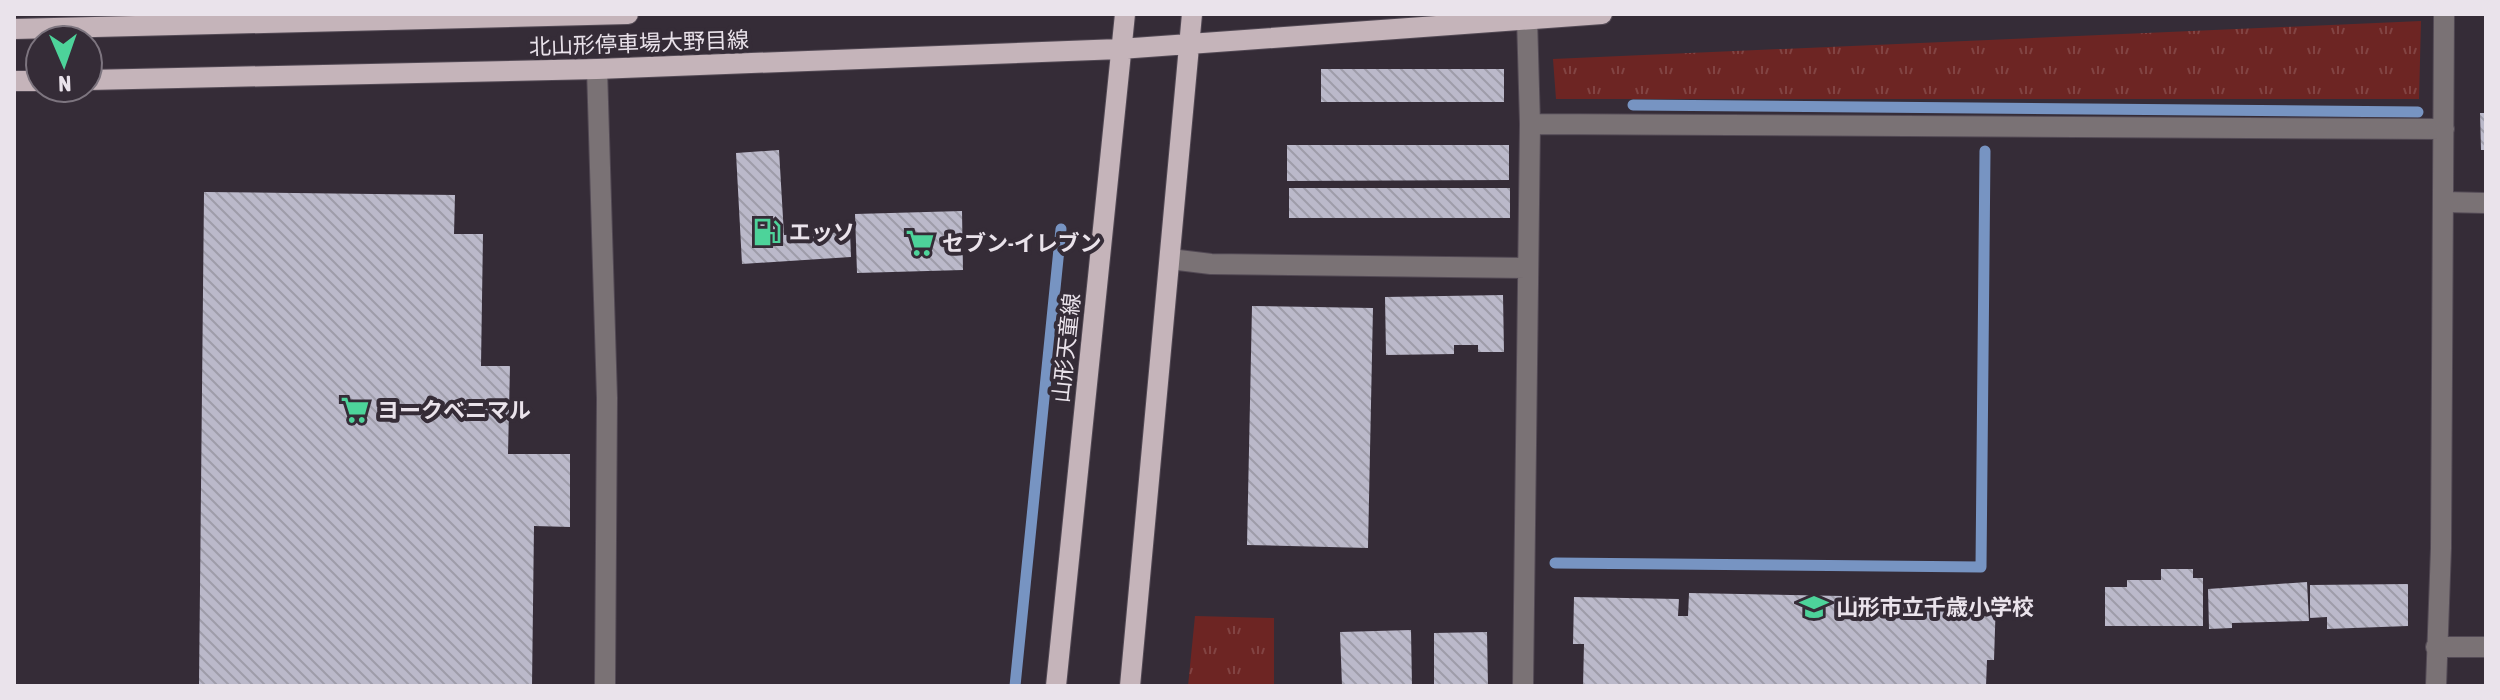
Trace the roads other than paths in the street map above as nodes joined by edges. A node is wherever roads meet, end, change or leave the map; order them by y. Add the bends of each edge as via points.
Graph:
1 (628, 14) edge
2 (1125, 14) edge
3 (1192, 14) edge
4 (1602, 14) edge
5 (1527, 18) junction
6 (2444, 21) edge
7 (14, 29) edge
8 (1191, 44) junction
9 (1120, 49) junction
10 (597, 69) junction
11 (104, 80) edge
12 (1530, 124) junction
13 (2444, 129) junction
14 (2444, 202) junction
15 (2486, 203) edge
16 (1170, 259) junction
17 (1528, 268) junction
18 (2436, 647) junction
19 (2486, 647) edge
20 (605, 686) edge
21 (1056, 686) edge
22 (1130, 686) edge
23 (1523, 686) edge
24 (2436, 686) edge

1 - 7 main road, 北山形停車場大野目線
2 - 9 main road, 山形天童線
3 - 8 main road
4 - 5 main road, 北山形停車場大野目線
5 - 8 main road, 北山形停車場大野目線
5 - 12 street
6 - 13 street
8 - 9 main road, 北山形停車場大野目線
8 - 16 main road
9 - 10 main road, 北山形停車場大野目線
9 - 21 main road, 山形天童線
10 - 11 main road, 北山形停車場大野目線
10 - 20 street via 607,398
12 - 13 street
12 - 17 street
13 - 14 street
14 - 15 street
14 - 18 street
16 - 17 street
16 - 22 main road
17 - 23 street
18 - 19 street
18 - 24 street

